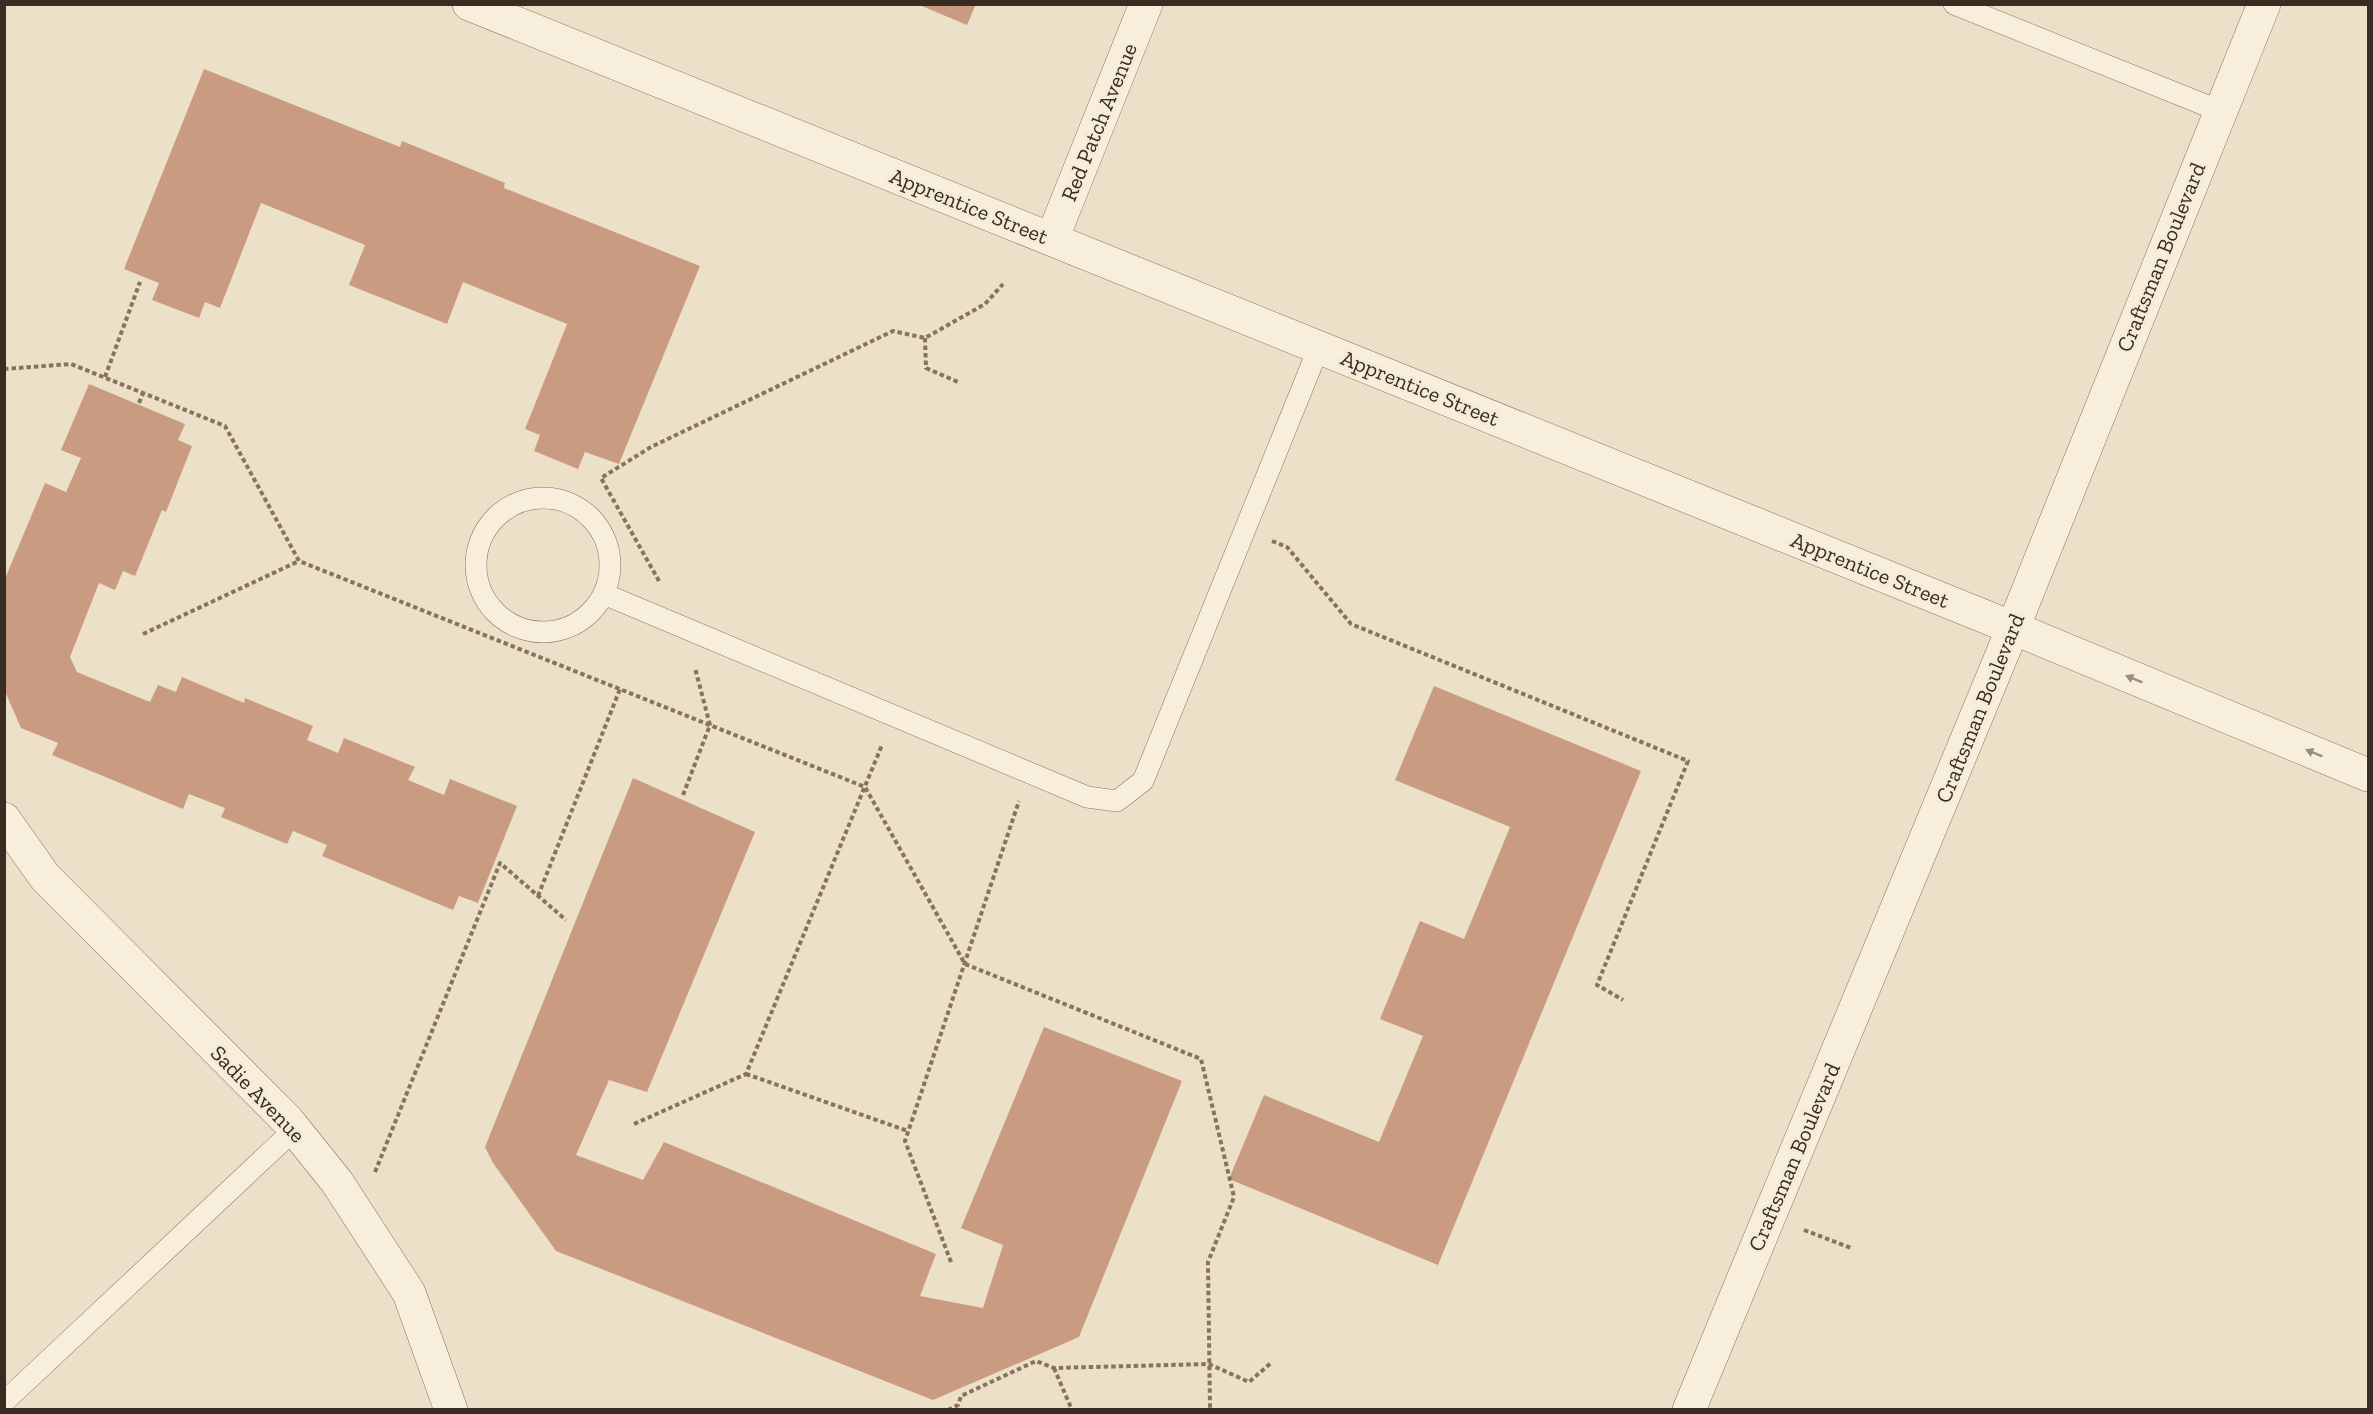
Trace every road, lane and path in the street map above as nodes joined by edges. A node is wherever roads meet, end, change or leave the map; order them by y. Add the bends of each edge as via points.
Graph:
1 (470, 4) edge
2 (1146, 4) edge
3 (1954, 4) edge
4 (2264, 4) edge
5 (2220, 111) junction
6 (1052, 239) junction
7 (140, 282) dead end
8 (1003, 284) dead end
9 (925, 338) junction
10 (1320, 347) junction
11 (4, 369) edge
12 (105, 377) junction
13 (958, 382) dead end
14 (143, 393) junction
15 (139, 403) dead end
16 (1244, 530) junction
17 (298, 561) junction
18 (604, 594) junction
19 (2013, 628) junction
20 (693, 630) junction
21 (143, 634) dead end
22 (620, 689) junction
23 (894, 716) junction
24 (710, 725) junction
25 (1028, 772) junction
26 (2368, 775) edge
27 (865, 788) junction
28 (682, 795) dead end
29 (4, 819) edge
30 (538, 896) junction
31 (566, 920) dead end
32 (965, 964) junction
33 (1623, 1000) dead end
34 (746, 1074) junction
35 (634, 1124) dead end
36 (295, 1129) junction
37 (908, 1131) junction
38 (358, 1214) junction
39 (1770, 1216) junction
40 (1851, 1248) dead end
41 (951, 1262) dead end
42 (1271, 1363) dead end
43 (1209, 1364) junction
44 (1054, 1368) junction
45 (4, 1402) edge
46 (451, 1410) edge
47 (948, 1410) edge
48 (1072, 1410) edge
49 (1210, 1410) edge
50 (1689, 1410) edge

1 - 6 street, Apprentice Street
2 - 6 street, Red Patch Avenue
3 - 5 lane
4 - 5 street, Craftsman Boulevard
5 - 19 street, Craftsman Boulevard
6 - 10 street, Apprentice Street
7 - 12 path
8 - 9 path via 986,304
9 - 13 path via 926,368
9 - 20 path via 893,331 651,447 601,478 674,609
10 - 16 lane
10 - 19 street, Apprentice Street
11 - 12 path via 71,364
12 - 14 path
14 - 15 path
14 - 17 path via 225,426
16 - 25 lane via 1143,781 1117,801 1087,796
16 - 33 path via 1287,547 1351,624 1688,761 1597,985
17 - 21 path
17 - 22 path
18 - 18 lane via 610,567 607,540 592,517 569,502 542,497 514,503 493,519 478,543 475,572 484,600 504,621 532,632 553,632 574,625 591,612
18 - 20 lane
26 -> 19 street, Apprentice Street
19 - 39 street, Craftsman Boulevard
20 - 23 lane
20 - 24 path via 693,658
22 - 24 path
22 - 30 path
23 - 25 lane
23 - 27 path
24 - 27 path
24 - 28 path
25 - 32 path
27 - 32 path
27 - 34 path
29 - 36 street, Sadie Avenue via 45,877
30 - 31 path
30 - 38 path via 500,863
32 - 37 path
32 - 43 path via 1201,1059 1234,1197 1208,1262
34 - 35 path
34 - 37 path
36 - 38 street, Sadie Avenue
36 - 45 lane
37 - 41 path via 905,1141
38 - 46 street, Sadie Avenue via 409,1293
39 - 40 path
39 - 50 street, Craftsman Boulevard
42 - 43 path via 1249,1382
43 - 44 path
43 - 49 path
44 - 47 path via 1036,1361 961,1396 958,1405
44 - 48 path

